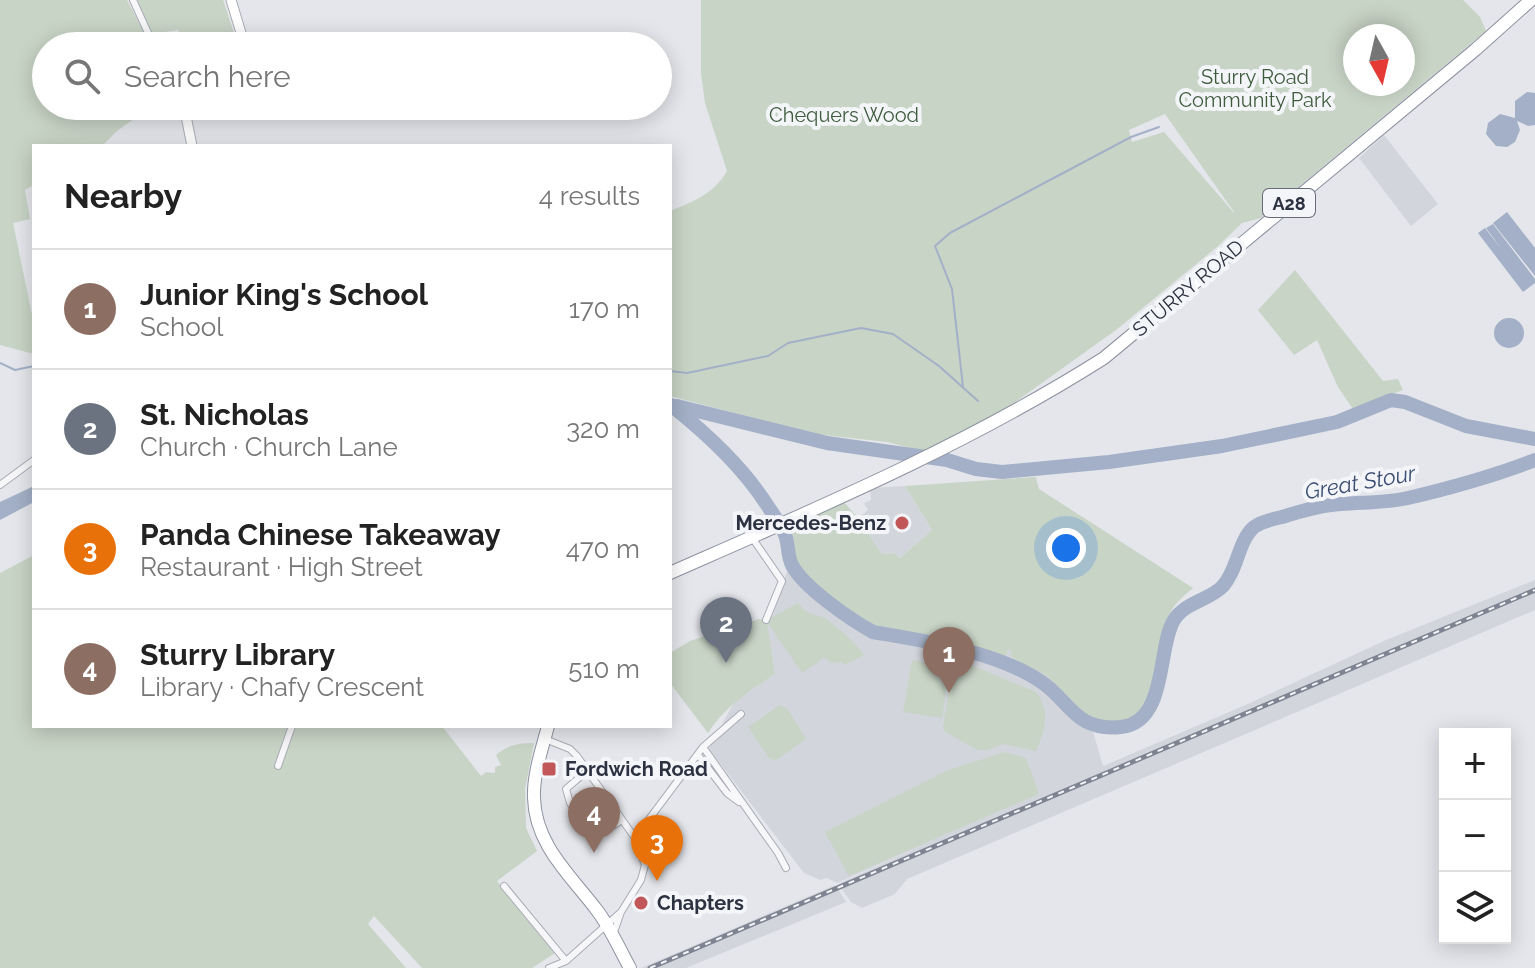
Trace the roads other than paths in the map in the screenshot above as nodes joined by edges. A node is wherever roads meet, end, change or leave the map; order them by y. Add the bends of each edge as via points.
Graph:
1 (133, 0) edge
2 (231, 0) edge
3 (1531, 0) edge
4 (148, 32) edge
5 (241, 32) edge
6 (187, 120) edge
7 (192, 144) edge
8 (32, 461) edge
9 (0, 485) edge
10 (757, 536) junction
11 (672, 572) edge
12 (766, 620) dead end
13 (741, 714) dead end
14 (291, 728) edge
15 (547, 732) edge
16 (703, 747) junction
17 (698, 755) junction
18 (278, 766) dead end
19 (588, 770) junction
20 (745, 806) junction
21 (622, 820) junction
22 (635, 838) junction
23 (786, 868) dead end
24 (504, 886) dead end
25 (621, 912) junction
26 (610, 929) junction
27 (566, 961) junction
28 (549, 968) edge
29 (630, 968) edge

1 - 4 street
2 - 5 street
3 - 10 highway, STURRY ROAD / A28 via 1104,358 967,438
6 - 7 street
8 - 9 street
10 - 11 highway, A28
10 - 12 street via 782,581
13 - 16 street
14 - 18 street
15 - 19 street
15 - 26 highway via 534,798 541,833
16 - 17 street
16 - 20 street
17 - 20 street via 727,793
17 - 22 street
19 - 21 street
19 - 21 street via 566,789 570,803 597,833
20 - 23 street
21 - 22 street
22 - 25 street via 644,872
24 - 27 street
25 - 26 street
25 - 26 street
26 - 27 street
26 - 29 highway
27 - 28 street

